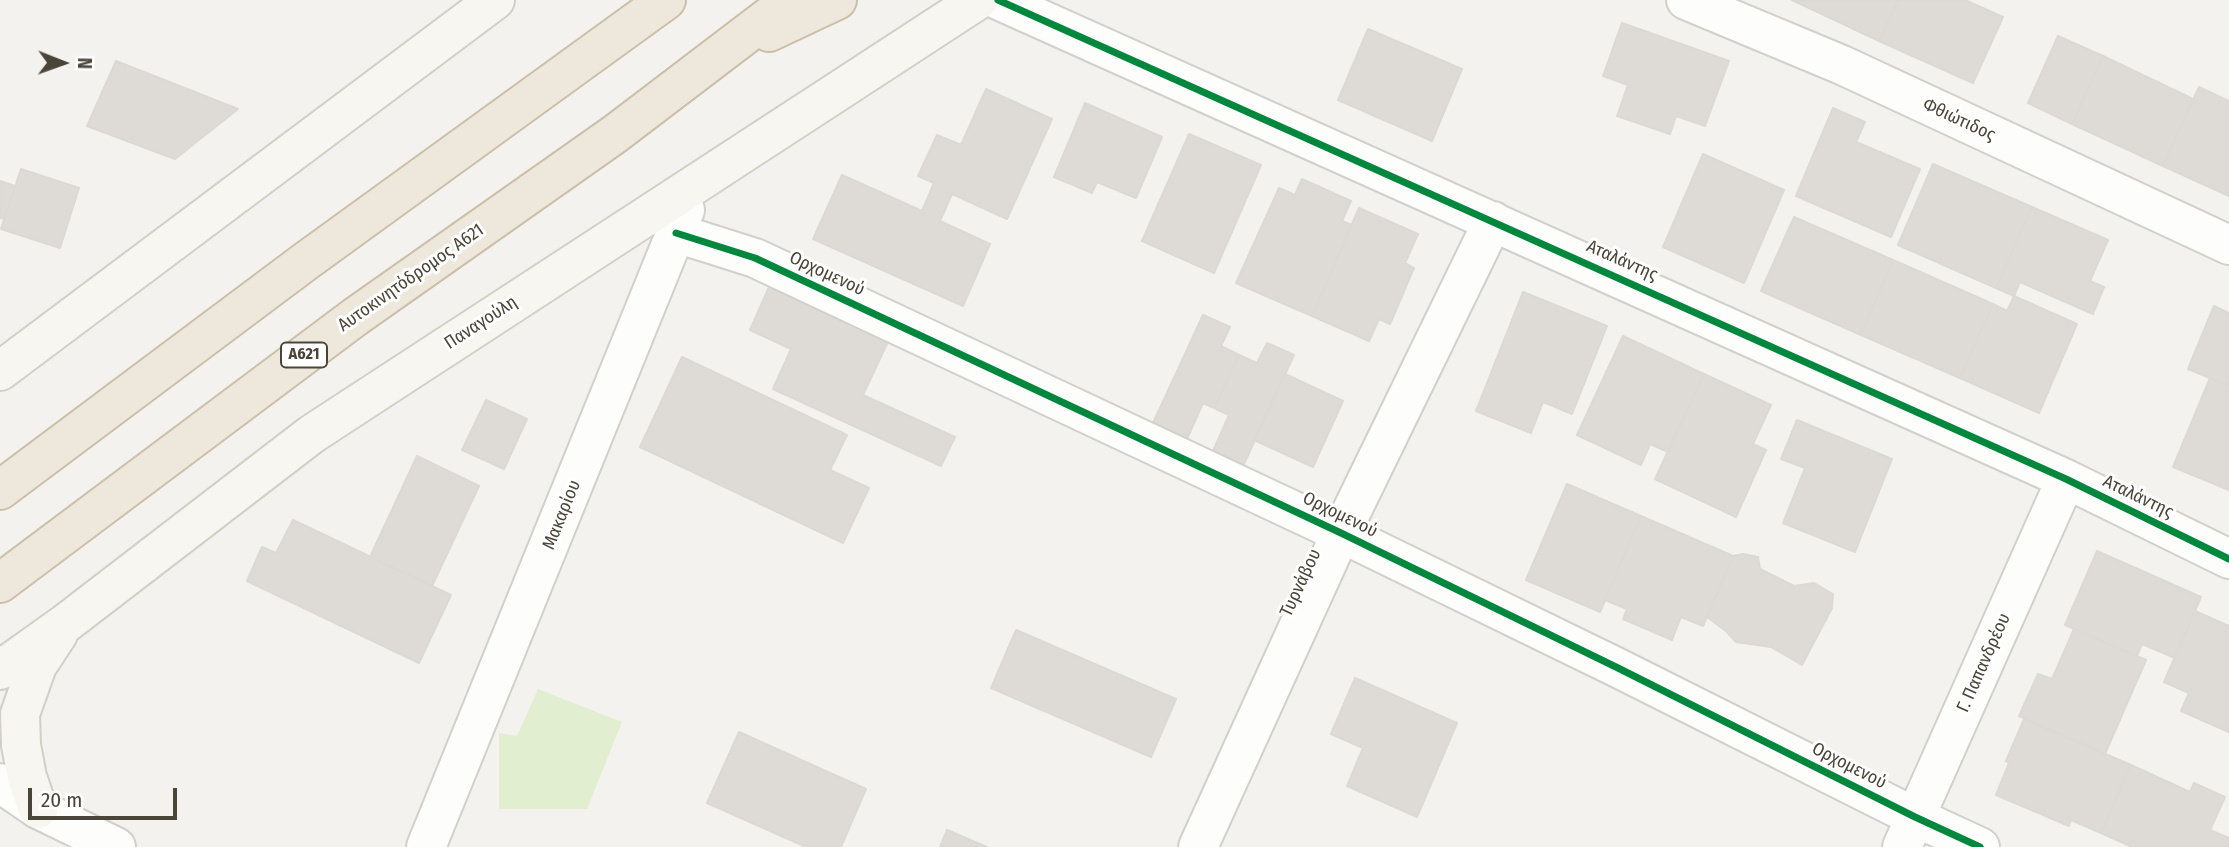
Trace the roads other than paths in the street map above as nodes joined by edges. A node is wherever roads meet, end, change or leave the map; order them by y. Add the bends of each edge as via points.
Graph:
1 (495, 0) edge
2 (630, 0) edge
3 (666, 0) edge
4 (791, 0) edge
5 (837, 0) edge
6 (978, 0) edge
7 (998, 0) edge
8 (1686, 0) edge
9 (723, 53) junction
10 (562, 76) junction
11 (695, 183) junction
12 (1493, 221) junction
13 (676, 233) junction
14 (2229, 245) edge
15 (0, 371) edge
16 (2066, 479) junction
17 (0, 490) edge
18 (1341, 533) junction
19 (2229, 559) edge
20 (0, 583) edge
21 (66, 623) junction
22 (0, 670) edge
23 (0, 783) edge
24 (38, 809) junction
25 (1908, 832) edge
26 (116, 847) edge
27 (426, 847) edge
28 (1198, 847) edge
29 (1980, 847) edge

1 - 15 main road
2 - 10 highway via 596,29
3 - 10 highway
4 - 9 highway, Αυτοκινητόδρομος Α621 / Α621
5 - 9 highway
6 - 11 main road, Παναγούλη
7 - 12 street, Αταλάντης
8 - 14 street, Φθιώτιδος via 1842,65
9 - 20 highway, Αυτοκινητόδρομος Α621 / Α621 via 355,317
10 - 17 highway
11 - 13 street, Μακαρίου
11 - 21 main road, Παναγούλη via 312,434
12 - 16 street, Αταλάντης
12 - 18 street, Τυρνάβου
13 - 18 street, Ορχομενού via 755,258
13 - 27 street, Μακαρίου
16 - 19 street, Αταλάντης
16 - 25 street, Γ. Παπανδρέου
18 - 25 street, Ορχομενού via 1618,668
18 - 28 street, Τυρνάβου
21 - 22 main road, Παναγούλη
21 - 24 main road via 37,666 20,714 25,766
23 - 24 street
24 - 26 street
25 - 29 street, Ορχομενού

